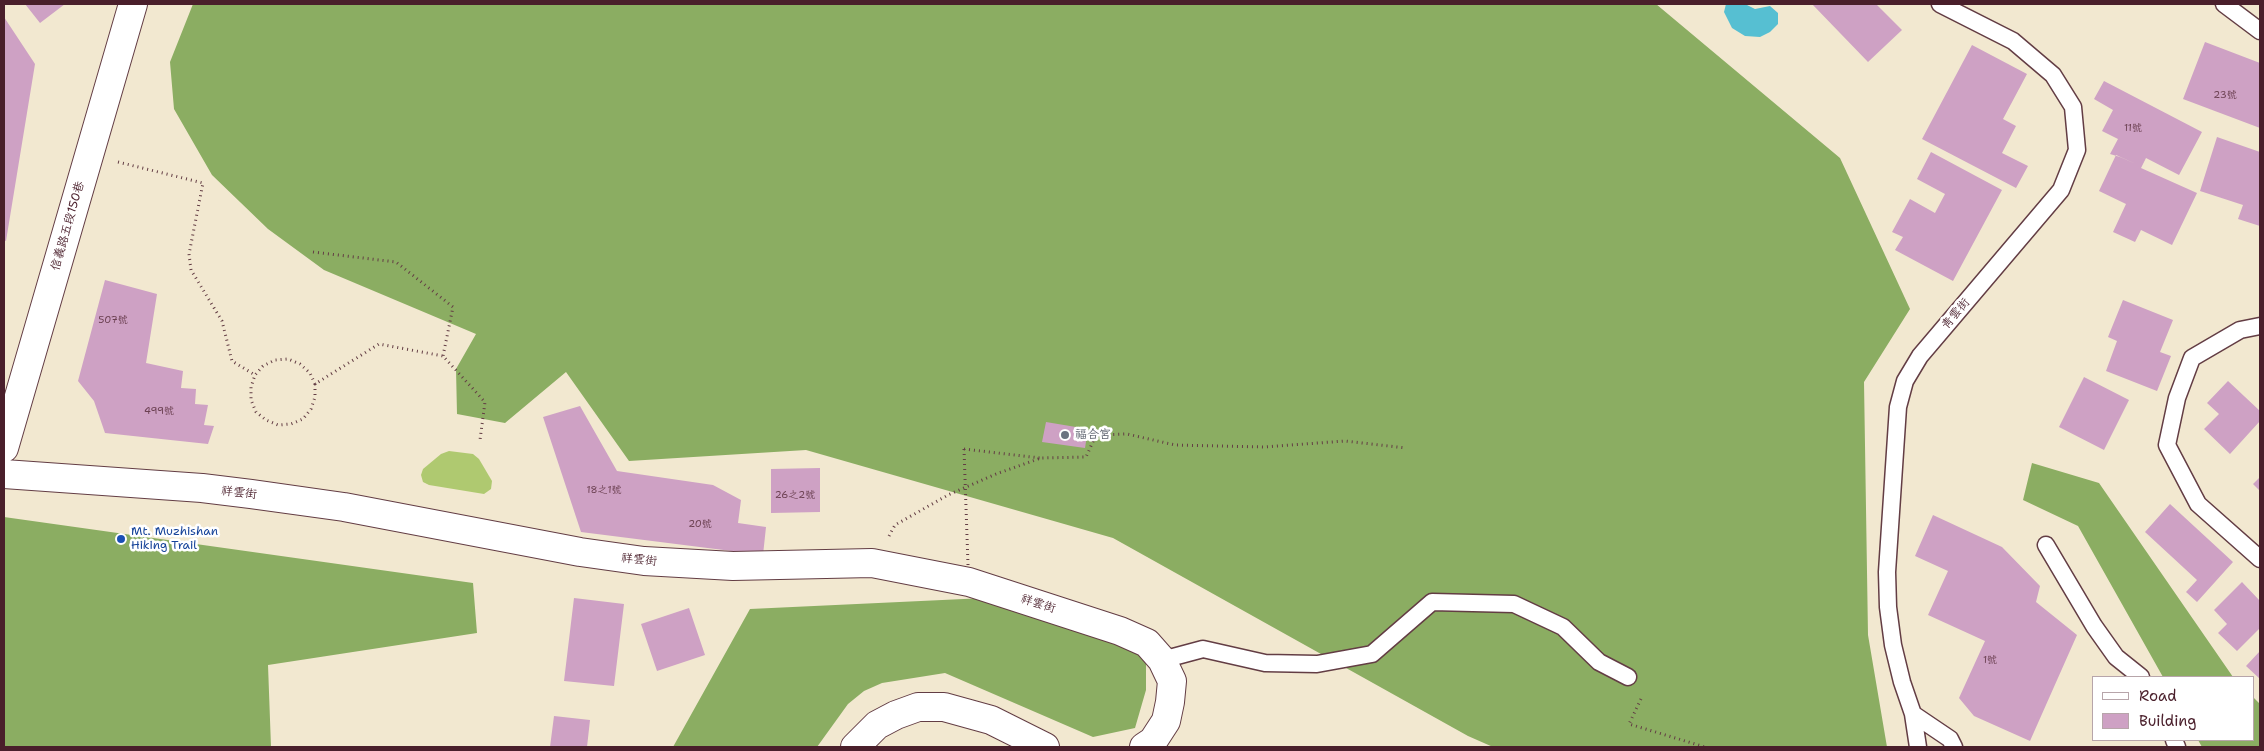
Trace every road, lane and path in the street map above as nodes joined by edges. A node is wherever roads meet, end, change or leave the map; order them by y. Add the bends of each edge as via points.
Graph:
1 (133, 4) edge
2 (1940, 4) edge
3 (2224, 4) edge
4 (2260, 31) edge
5 (140, 167) dead end
6 (313, 252) dead end
7 (2260, 326) edge
8 (443, 356) junction
9 (255, 375) junction
10 (315, 384) junction
11 (480, 440) dead end
12 (4, 448) edge
13 (1406, 448) dead end
14 (1041, 458) junction
15 (4, 474) edge
16 (895, 525) dead end
17 (2046, 545) dead end
18 (2260, 559) edge
19 (968, 565) dead end
20 (1162, 660) junction
21 (2140, 676) edge
22 (1628, 677) joint
23 (1913, 714) junction
24 (855, 747) edge
25 (1045, 747) edge
26 (1144, 747) edge
27 (1705, 747) edge
28 (1918, 747) edge
29 (1954, 747) edge

1 - 12 street, 信義路五段150巷
2 - 23 lane, 青雲街 via 2013,41 2053,75 2073,107 2077,150 2061,190 1920,356 1905,381 1898,407 1887,572 1893,645
3 - 4 lane
5 - 9 path via 204,183 189,254 192,270 222,321 232,361
6 - 8 path via 396,262 454,308
7 - 18 lane via 2240,330 2192,358 2177,398 2167,445 2198,504
8 - 10 path via 379,344
8 - 11 path via 485,402
9 - 10 path via 275,360 288,359 305,368
9 - 10 path via 250,387 256,412 278,425 291,424 311,409
13 - 14 path via 1345,442 1264,447 1175,445 1127,434 1096,435 1086,457
14 - 16 path via 948,495
14 - 19 path, bridge via 964,449
15 - 20 street, 祥雲街 via 260,495 644,561 733,566 872,563 969,582 1120,630 1146,643
17 - 21 lane via 2116,657
20 - 22 lane via 1203,649 1265,662 1317,664 1372,654 1432,602 1514,604 1563,627 1599,662
20 - 26 street, 祥雲街 via 1172,681 1170,702 1166,720
22 - 27 path via 1648,684 1629,724
23 - 28 lane, 青雲街
23 - 29 lane via 1950,739
24 - 25 street via 876,725 918,707 944,707 991,720

